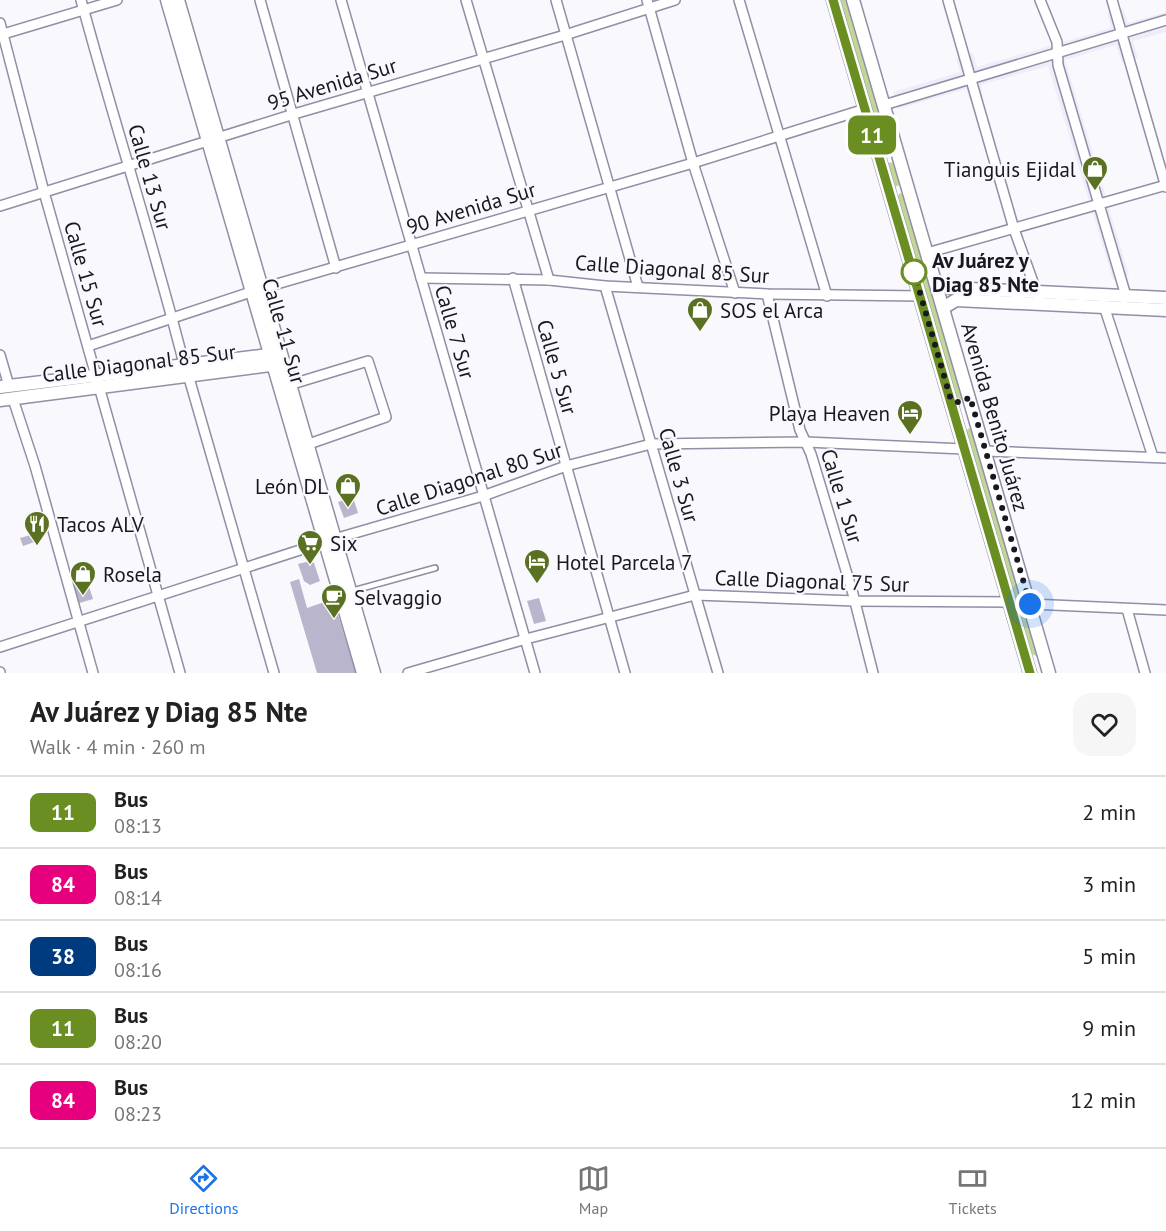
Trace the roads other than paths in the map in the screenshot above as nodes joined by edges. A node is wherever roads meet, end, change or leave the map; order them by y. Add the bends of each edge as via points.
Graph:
1 (81, 0) edge
2 (117, 0) edge
3 (167, 0) edge
4 (178, 0) edge
5 (260, 0) edge
6 (341, 0) edge
7 (466, 0) edge
8 (556, 0) edge
9 (675, 0) edge
10 (739, 0) edge
11 (833, 0) edge
12 (853, 0) edge
13 (948, 0) edge
14 (1040, 0) edge
15 (1112, 0) edge
16 (648, 4) edge
17 (84, 10) junction
18 (1166, 20) edge
19 (0, 23) edge
20 (1122, 34) junction
21 (2, 35) edge
22 (566, 35) junction
23 (1058, 54) junction
24 (483, 57) junction
25 (971, 79) junction
26 (367, 92) junction
27 (884, 105) junction
28 (864, 109) junction
29 (294, 114) junction
30 (780, 137) junction
31 (213, 139) junction
32 (895, 150) junction
33 (879, 154) junction
34 (693, 163) junction
35 (127, 167) junction
36 (611, 186) junction
37 (1166, 186) edge
38 (44, 192) junction
39 (909, 194) junction
40 (892, 196) junction
41 (1099, 204) junction
42 (0, 206) edge
43 (528, 210) junction
44 (1014, 229) junction
45 (411, 245) junction
46 (927, 253) junction
47 (336, 268) junction
48 (421, 278) junction
49 (513, 278) junction
50 (549, 280) junction
51 (936, 283) junction
52 (605, 286) junction
53 (638, 287) junction
54 (258, 290) junction
55 (735, 293) junction
56 (767, 294) junction
57 (827, 296) junction
58 (921, 296) junction
59 (1126, 296) junction
60 (1038, 298) junction
61 (1166, 298) edge
62 (1104, 306) junction
63 (943, 308) junction
64 (1166, 310) edge
65 (174, 319) junction
66 (88, 346) junction
67 (0, 355) edge
68 (276, 359) junction
69 (184, 364) junction
70 (189, 378) junction
71 (98, 382) junction
72 (290, 385) junction
73 (4, 387) edge
74 (970, 397) junction
75 (6, 400) edge
76 (951, 400) junction
77 (979, 432) junction
78 (960, 433) junction
79 (806, 442) junction
80 (651, 444) junction
81 (306, 445) junction
82 (964, 449) junction
83 (985, 451) junction
84 (1153, 457) junction
85 (1166, 458) edge
86 (566, 466) junction
87 (483, 496) junction
88 (330, 541) junction
89 (243, 568) junction
90 (435, 568) dead end
91 (350, 591) junction
92 (695, 595) junction
93 (158, 596) junction
94 (855, 601) junction
95 (1010, 603) junction
96 (1030, 604) junction
97 (1127, 609) junction
98 (1166, 610) edge
99 (608, 616) junction
100 (79, 621) junction
101 (526, 639) junction
102 (0, 647) edge
103 (1044, 655) junction
104 (1026, 658) junction
105 (93, 673) edge
106 (180, 673) edge
107 (274, 673) edge
108 (363, 673) edge
109 (374, 673) edge
110 (408, 673) edge
111 (535, 673) edge
112 (625, 673) edge
113 (718, 673) edge
114 (873, 673) edge
115 (1030, 673) edge
116 (1049, 673) edge
117 (1145, 673) edge

1 - 17 street, Calle 13 Sur
2 - 17 street
3 - 31 main road, Calle 11 Sur
4 - 31 main road, Calle 11 Sur
5 - 29 street
6 - 26 street, Calle 7 Sur
7 - 24 street
8 - 22 street
9 - 16 street, 95 Avenida Sur
10 - 30 street
11 - 28 main road, Avenida Benito Juárez
12 - 27 main road, Avenida Benito Juárez
13 - 25 street
14 - 23 street
15 - 20 street
16 - 22 street, 95 Avenida Sur
16 - 34 street
17 - 21 street
17 - 35 street, Calle 13 Sur
18 - 20 street
19 - 21 street, Calle 15 Sur
20 - 23 street
20 - 37 street
21 - 38 street, Calle 15 Sur
22 - 24 street, 95 Avenida Sur
22 - 36 street
23 - 25 street
23 - 41 street
24 - 26 street, 95 Avenida Sur
24 - 43 street
25 - 27 street
25 - 44 street
26 - 29 street, 95 Avenida Sur
26 - 45 street, Calle 7 Sur
27 - 32 main road, Avenida Benito Juárez
28 - 30 street, 90 Avenida Sur
28 - 33 main road, Avenida Benito Juárez
29 - 31 street, 95 Avenida Sur
29 - 47 street
30 - 34 street, 90 Avenida Sur
30 - 57 street
31 - 35 street, 95 Avenida Sur
31 - 54 main road, Calle 11 Sur
32 - 33 main road via 888,160
32 - 39 main road, Avenida Benito Juárez
33 - 40 main road, Avenida Benito Juárez
34 - 36 street, 90 Avenida Sur
34 - 55 street
35 - 38 street, 95 Avenida Sur
35 - 65 street, Calle 13 Sur
36 - 43 street, 90 Avenida Sur
36 - 53 street
37 - 41 street
38 - 42 street, 95 Avenida Sur
38 - 66 street, Calle 15 Sur
39 - 40 main road via 900,189
39 - 46 main road, Avenida Benito Juárez
40 - 58 main road, Avenida Benito Juárez
41 - 44 street
41 - 59 street
43 - 45 street, 90 Avenida Sur
43 - 50 street
44 - 46 street
44 - 60 street
45 - 47 street, 90 Avenida Sur
45 - 48 street, Calle 7 Sur
46 - 51 main road, Avenida Benito Juárez
47 - 54 street, 90 Avenida Sur
48 - 49 street, Calle Diagonal 85 Sur
48 - 87 street, Calle 7 Sur
49 - 50 street, Calle Diagonal 85 Sur
49 - 86 street, Calle 5 Sur
50 - 52 street, Calle Diagonal 85 Sur
51 - 60 main road
51 - 63 main road, Avenida Benito Juárez
52 - 53 street, Calle Diagonal 85 Sur
52 - 80 street, Calle 3 Sur
53 - 55 street, Calle Diagonal 85 Sur
54 - 65 street, 90 Avenida Sur
54 - 68 main road, Calle 11 Sur
55 - 56 street, Calle Diagonal 85 Sur
56 - 57 street, Calle Diagonal 85 Sur
56 - 79 street, Calle 1 Sur
57 - 58 street, Calle Diagonal 85 Sur
58 - 76 main road, Avenida Benito Juárez
59 - 60 main road
59 - 61 main road
60 - 62 main road
60 - 63 main road via 956,300
62 - 64 main road
62 - 84 street
63 - 74 main road, Avenida Benito Juárez
65 - 66 street, 90 Avenida Sur
65 - 69 street, Calle 13 Sur
66 - 71 street, Calle 15 Sur
67 - 73 street
68 - 69 main road, Calle Diagonal 85 Sur
68 - 70 main road, Calle Diagonal 85 Sur
68 - 72 main road, Calle 11 Sur
68 - 88 main road, Calle 11 Sur
69 - 71 main road, Calle Diagonal 85 Sur
70 - 71 main road, Calle Diagonal 85 Sur
70 - 89 street
71 - 73 main road, Calle Diagonal 85 Sur
71 - 75 main road, Calle Diagonal 85 Sur
71 - 93 street, Calle 15 Sur
72 - 81 main road, Calle 11 Sur
72 - 81 street via 368,361 386,417
74 - 76 main road via 961,403
74 - 77 main road, Avenida Benito Juárez
75 - 100 street via 35,466
76 - 78 main road, Avenida Benito Juárez
77 - 78 main road via 969,424
77 - 83 main road, Avenida Benito Juárez
78 - 82 main road, Avenida Benito Juárez
79 - 80 street, Calle Diagonal 80 Sur
79 - 82 street, Calle Diagonal 80 Sur
79 - 94 street, Calle 1 Sur
80 - 86 street, Calle Diagonal 80 Sur
80 - 92 street, Calle 3 Sur
81 - 88 main road, Calle 11 Sur
82 - 95 main road, Avenida Benito Juárez
83 - 84 street
83 - 96 main road, Avenida Benito Juárez
84 - 85 street
86 - 87 street, Calle Diagonal 80 Sur
86 - 99 street, Calle 5 Sur
87 - 88 street, Calle Diagonal 80 Sur
87 - 101 street, Calle 7 Sur
88 - 89 street, Calle Diagonal 80 Sur
88 - 91 main road, Calle 11 Sur
88 - 108 main road, Calle 11 Sur
89 - 93 street, Calle Diagonal 80 Sur
89 - 107 street
90 - 91 lane
91 - 109 main road, Calle 11 Sur
92 - 94 street, Calle Diagonal 75 Sur
92 - 99 street, Calle Diagonal 75 Sur
92 - 113 street, Calle 3 Sur
93 - 100 street, Calle Diagonal 80 Sur
93 - 106 street, Calle 15 Sur
94 - 95 street, Calle Diagonal 75 Sur
94 - 114 street, Calle 1 Sur
95 - 104 main road, Avenida Benito Juárez
96 - 97 street
96 - 103 main road, Avenida Benito Juárez
97 - 98 street
97 - 117 street
99 - 101 street, Calle Diagonal 75 Sur
99 - 112 street, Calle 5 Sur
100 - 102 street, Calle Diagonal 80 Sur
100 - 105 street
101 - 110 street, Calle Diagonal 75 Sur
101 - 111 street, Calle 7 Sur
103 - 104 main road via 1036,663
103 - 116 main road, Avenida Benito Juárez
104 - 115 main road, Avenida Benito Juárez

